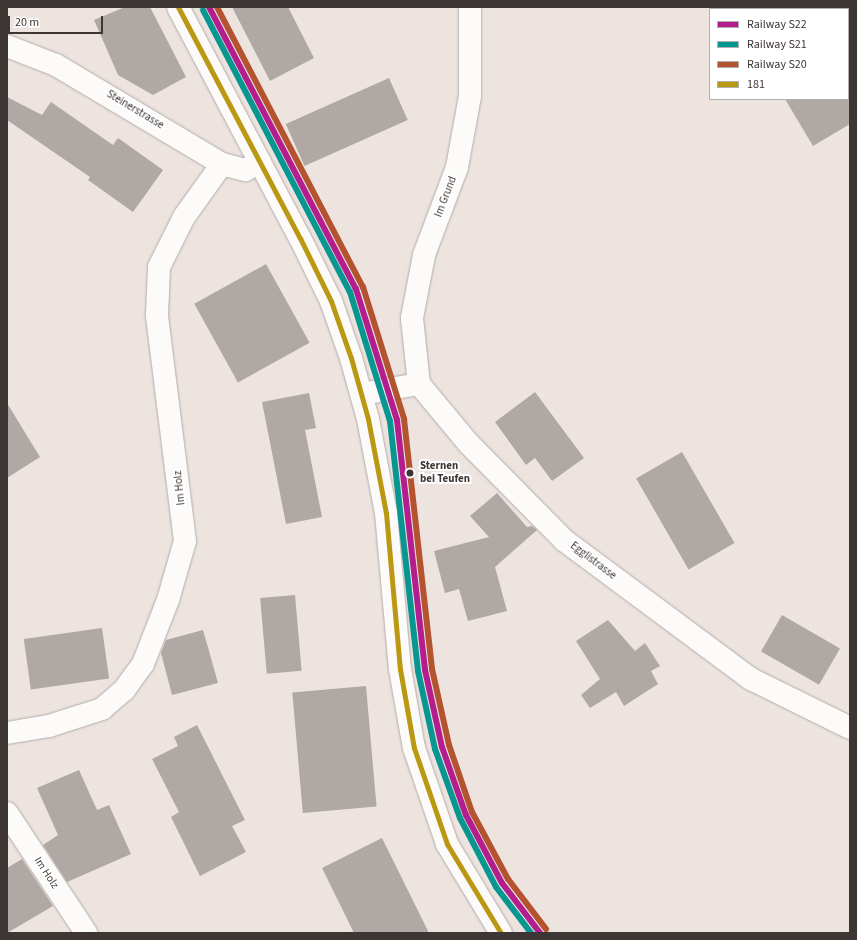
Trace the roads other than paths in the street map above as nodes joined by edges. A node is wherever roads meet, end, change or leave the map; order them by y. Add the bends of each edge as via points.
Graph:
1 (178, 7) edge
2 (470, 7) edge
3 (7, 46) edge
4 (260, 162) junction
5 (222, 164) junction
6 (419, 384) junction
7 (362, 394) junction
8 (850, 728) edge
9 (7, 733) edge
10 (7, 813) edge
11 (86, 933) edge
12 (500, 933) edge

1 - 4 street
2 - 6 street, Im Grund via 470,96 460,152 424,255 412,318
3 - 5 street, Steinerstrasse via 56,65
4 - 5 street, Steinerstrasse via 245,170
4 - 7 street via 331,301
5 - 9 street, Im Holz via 184,218 159,267 157,316 185,541 168,600 143,664 124,690 102,709 49,726
6 - 7 street
6 - 8 street, Egglistrasse via 469,444 565,541 751,679
7 - 12 street via 386,512 400,669 414,748 447,844
10 - 11 street, Im Holz

